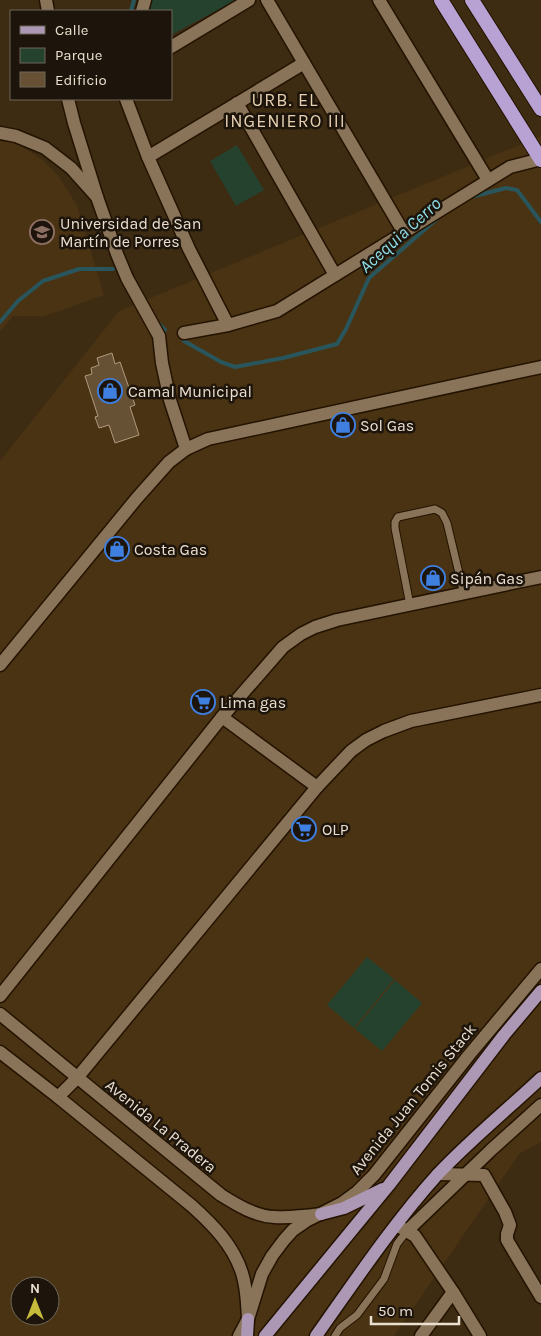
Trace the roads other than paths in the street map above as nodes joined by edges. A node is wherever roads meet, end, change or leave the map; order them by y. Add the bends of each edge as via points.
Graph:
1 (249, 0) edge
2 (267, 0) edge
3 (379, 0) edge
4 (442, 0) edge
5 (472, 0) edge
6 (172, 46) edge
7 (304, 63) junction
8 (68, 100) edge
9 (126, 100) edge
10 (237, 103) junction
11 (541, 109) edge
12 (0, 133) edge
13 (148, 157) junction
14 (541, 160) edge
15 (488, 180) junction
16 (97, 197) junction
17 (404, 233) junction
18 (335, 275) junction
19 (228, 325) junction
20 (184, 333) dead end
21 (541, 366) edge
22 (186, 449) junction
23 (541, 577) edge
24 (464, 594) junction
25 (410, 605) junction
26 (0, 665) edge
27 (541, 695) edge
28 (222, 717) junction
29 (316, 787) junction
30 (541, 969) edge
31 (541, 991) edge
32 (0, 996) edge
33 (541, 1003) edge
34 (0, 1014) edge
35 (504, 1035) junction
36 (0, 1052) edge
37 (77, 1078) junction
38 (541, 1078) edge
39 (58, 1097) junction
40 (541, 1104) edge
41 (438, 1174) junction
42 (466, 1175) junction
43 (389, 1185) junction
44 (321, 1214) junction
45 (402, 1228) junction
46 (453, 1292) junction
47 (541, 1297) edge
48 (248, 1319) junction
49 (239, 1336) edge
50 (247, 1336) edge
51 (265, 1336) edge
52 (316, 1336) edge
53 (335, 1336) edge
54 (421, 1336) edge
55 (480, 1336) edge

1 - 6 street
2 - 7 street
3 - 15 street
4 - 14 highway
5 - 11 highway
7 - 10 street
7 - 17 street
8 - 16 street
9 - 13 street
10 - 13 street
10 - 18 street
12 - 16 street via 44,148 71,168
13 - 19 street via 189,249
14 - 15 street via 510,167
15 - 17 street
16 - 22 street via 124,270 159,336 170,400
17 - 18 street
18 - 19 street via 277,311
19 - 20 street
21 - 22 street via 208,439
22 - 26 street via 169,462 137,498
23 - 24 street
24 - 25 street
24 - 25 lane via 447,523 442,513 435,509 398,517 395,522
25 - 28 street via 337,620 300,634 283,648
27 - 29 street via 411,722 384,731 351,752
28 - 29 street
28 - 32 street
29 - 37 street
30 - 44 street, Avenida Juan Tomis Stack via 374,1175 349,1197
31 - 35 main road, Avenida Juan Tomis Stack
33 - 35 main road
34 - 37 street, Avenida La Pradera
35 - 43 main road, Avenida Juan Tomis Stack
36 - 39 street
37 - 39 street
37 - 44 street, Avenida La Pradera via 238,1206 273,1217
38 - 41 main road
39 - 48 street via 192,1206 224,1238 242,1274
40 - 42 street
41 - 42 street
41 - 45 main road
42 - 45 street
42 - 47 street via 484,1175 510,1225 507,1240
43 - 44 main road via 344,1208
43 - 51 main road, Avenida Juan Tomis Stack
44 - 48 street, Avenida Juan Tomis Stack via 293,1230 272,1256 262,1274
45 - 46 street via 416,1236
45 - 52 main road
45 - 53 lane via 384,1279 357,1315
46 - 54 street
46 - 55 street
48 - 49 street, Avenida Juan Tomis Stack
48 - 50 main road

